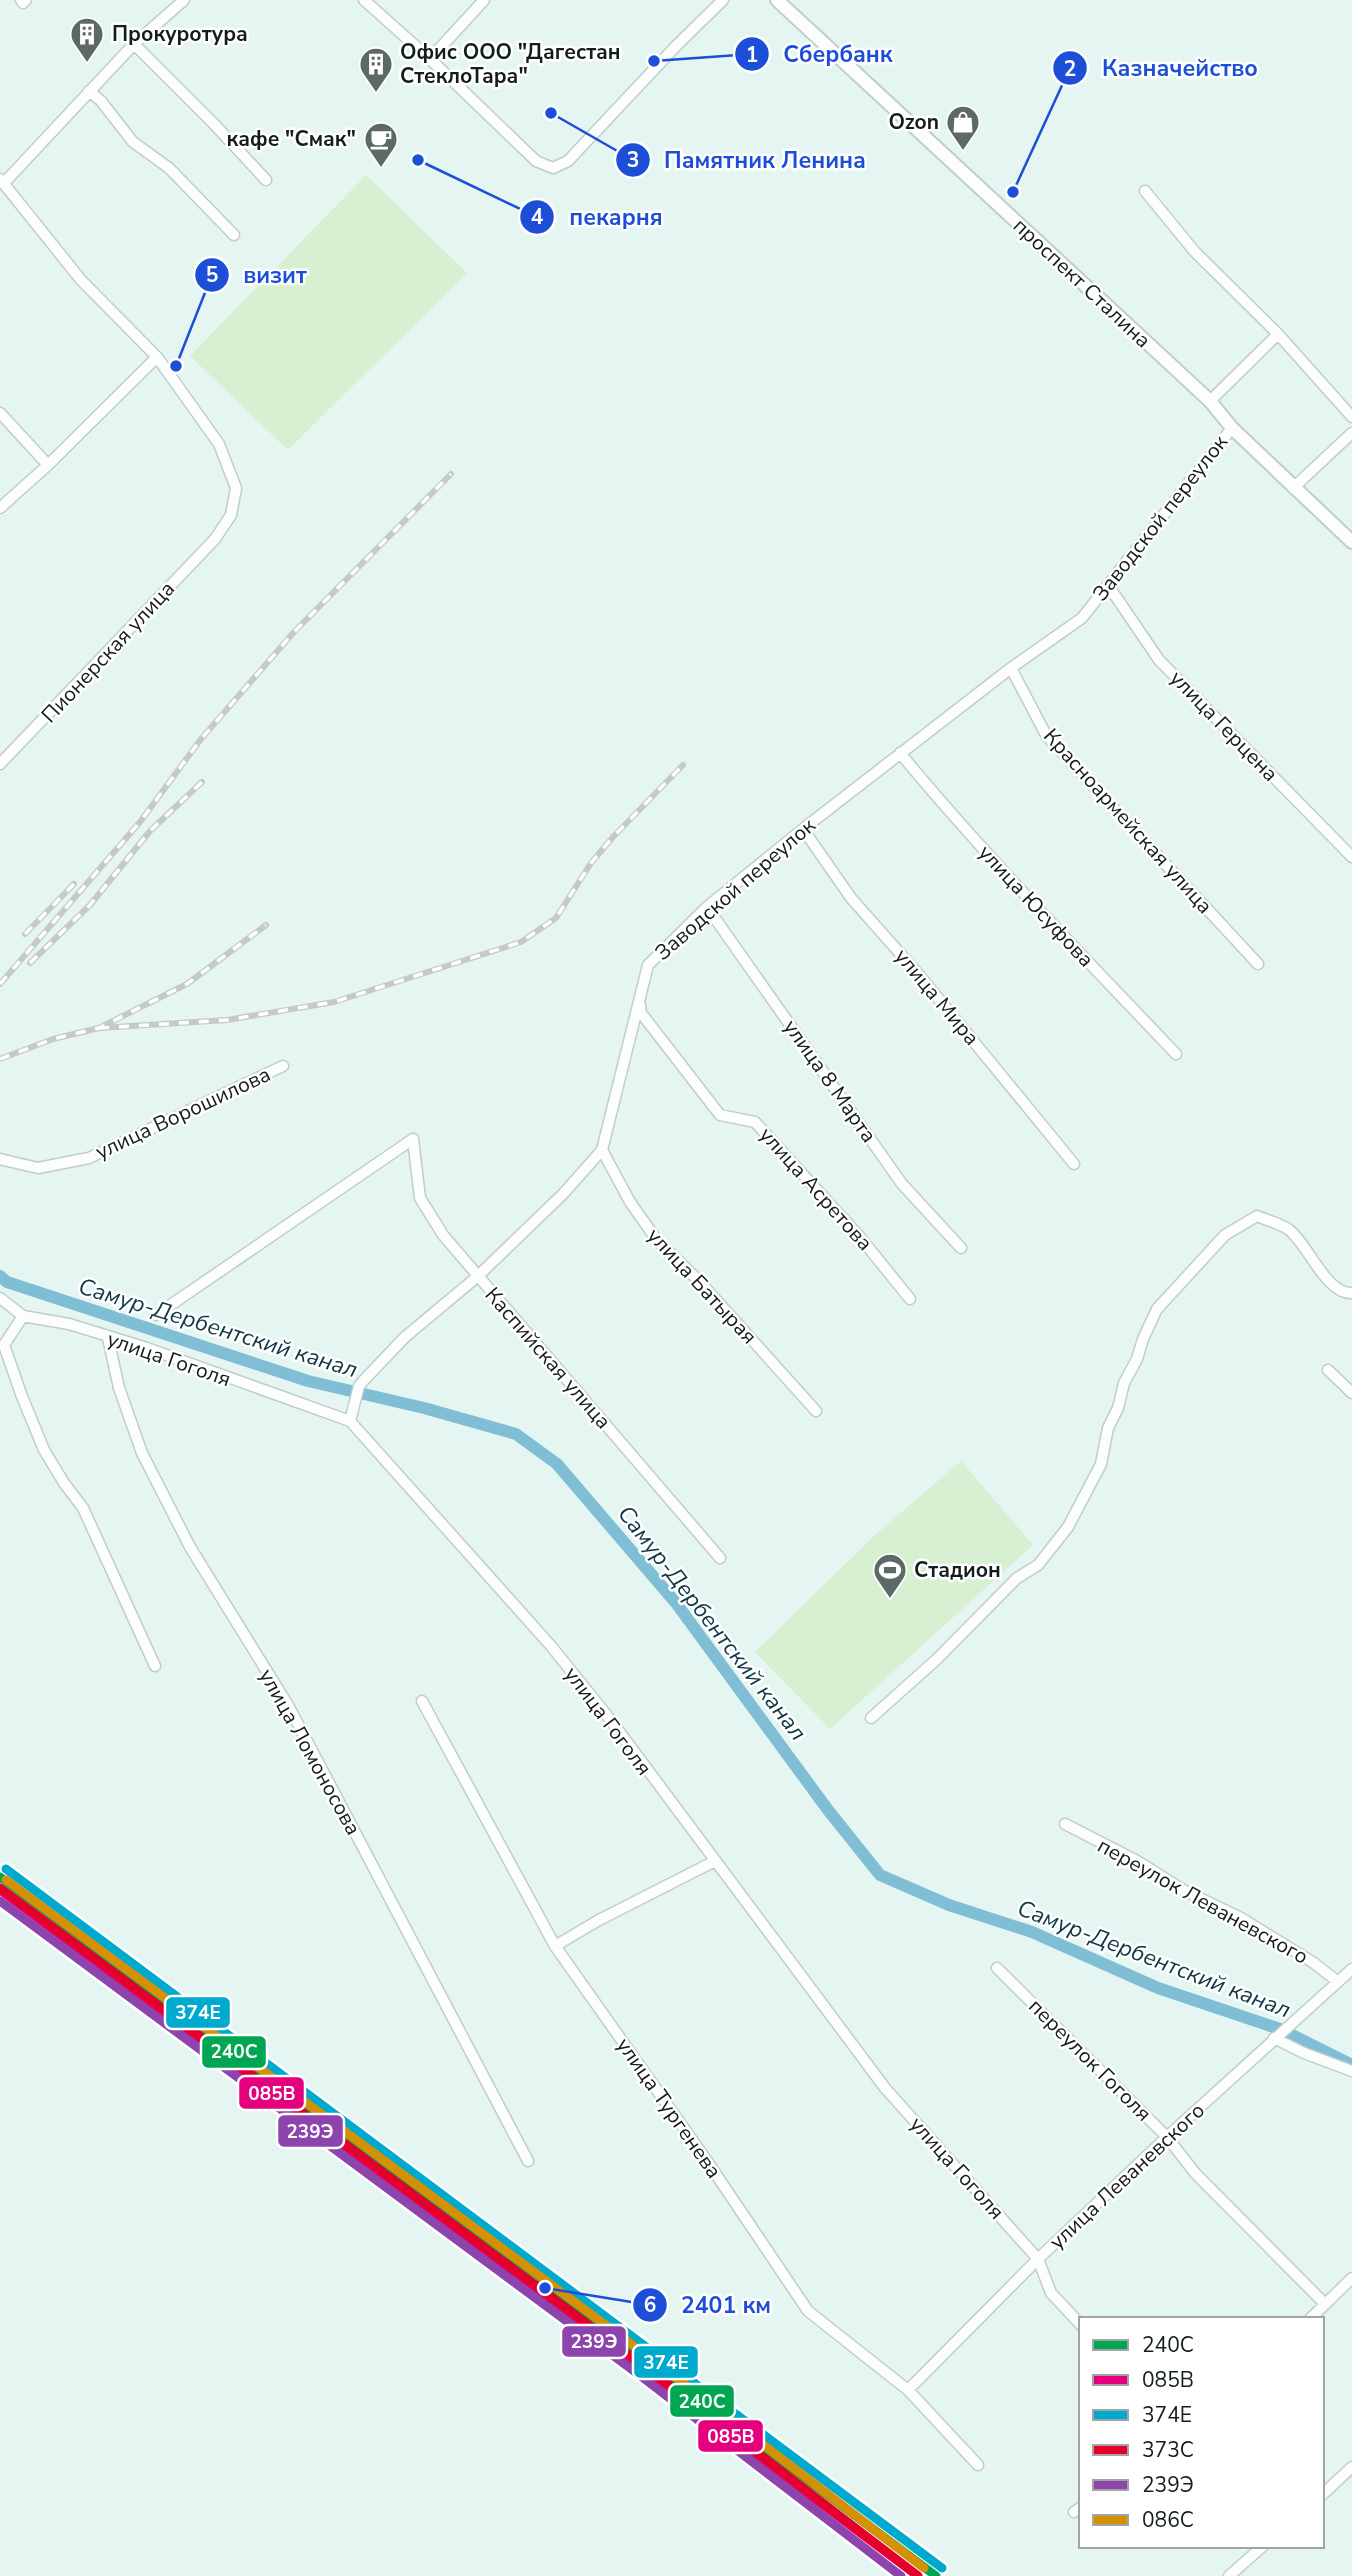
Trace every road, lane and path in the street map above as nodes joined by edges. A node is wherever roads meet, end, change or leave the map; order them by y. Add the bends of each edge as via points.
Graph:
1 (184, 0) edge
2 (364, 0) edge
3 (484, 0) edge
4 (723, 0) edge
5 (778, 0) edge
6 (134, 44) junction
7 (430, 59) junction
8 (89, 91) junction
9 (266, 180) dead end
10 (2, 181) edge
11 (1145, 191) dead end
12 (234, 236) dead end
13 (1278, 334) junction
14 (157, 357) junction
15 (1210, 401) junction
16 (0, 413) edge
17 (1352, 417) edge
18 (1232, 428) junction
19 (1352, 433) edge
20 (48, 465) junction
21 (1293, 488) junction
22 (0, 508) edge
23 (1352, 542) edge
24 (1108, 585) junction
25 (1011, 668) junction
26 (901, 753) junction
27 (0, 764) edge
28 (803, 829) junction
29 (1352, 857) edge
30 (708, 908) junction
31 (1258, 964) dead end
32 (639, 999) junction
33 (1176, 1054) dead end
34 (284, 1066) dead end
35 (602, 1150) junction
36 (0, 1159) edge
37 (1074, 1164) dead end
38 (961, 1248) dead end
39 (478, 1276) junction
40 (1352, 1293) edge
41 (0, 1298) edge
42 (910, 1299) dead end
43 (156, 1315) dead end
44 (23, 1316) junction
45 (108, 1338) junction
46 (1328, 1370) dead end
47 (1352, 1393) edge
48 (816, 1411) dead end
49 (350, 1421) junction
50 (720, 1558) dead end
51 (155, 1666) dead end
52 (422, 1701) dead end
53 (872, 1718) dead end
54 (1065, 1824) dead end
55 (715, 1861) junction
56 (555, 1946) junction
57 (998, 1968) dead end
58 (1352, 1969) edge
59 (1338, 1982) junction
60 (1279, 2033) junction
61 (1352, 2071) edge
62 (1167, 2137) junction
63 (528, 2161) dead end
64 (1038, 2259) junction
65 (1352, 2278) edge
66 (1325, 2304) junction
67 (1312, 2317) edge
68 (1079, 2323) edge
69 (908, 2390) junction
70 (978, 2465) dead end
71 (1352, 2468) edge
72 (1324, 2493) edge
73 (1261, 2548) edge
74 (1229, 2576) edge

1 - 6 street
2 - 7 street
3 - 7 street
4 - 7 street via 568,161 553,168 536,162
5 - 15 street, проспект Сталина
6 - 8 street
6 - 9 street
8 - 10 street
8 - 12 street via 133,142 169,167
10 - 14 street, Пионерская улица via 81,280
11 - 13 street via 1195,252
13 - 15 street
13 - 17 street
14 - 20 street
14 - 27 street, Пионерская улица via 219,444 236,488 231,515 215,539
15 - 18 street, проспект Сталина
16 - 20 street
18 - 21 street, проспект Сталина
18 - 24 street, Заводской переулок
19 - 21 street
20 - 22 street
21 - 23 street, проспект Сталина
24 - 25 street, Заводской переулок via 1082,618
24 - 29 street, улица Герцена via 1159,660
25 - 26 street, Заводской переулок
25 - 31 street, Красноармейская улица via 1046,735
26 - 28 street, Заводской переулок
26 - 33 street, улица Юсуфова via 945,808
28 - 30 street, Заводской переулок
28 - 37 street, улица Мира via 851,898
30 - 32 street, Заводской переулок via 648,965
30 - 38 street, улица 8 Марта via 902,1184
32 - 35 street, Заводской переулок
32 - 42 street, улица Асретова via 641,1013 720,1115 755,1122
34 - 36 street, улица Ворошилова via 89,1158 38,1168
35 - 39 street, Заводской переулок via 564,1194
35 - 48 street, улица Батырая via 656,1240
39 - 43 street, Каспийская улица via 443,1235 420,1198 413,1139
39 - 49 street, Заводской переулок via 405,1337 359,1386
39 - 50 street, Каспийская улица
40 - 53 street via 1333,1285 1288,1229 1257,1216 1225,1235 1157,1309 1124,1383 1101,1464 1068,1527 1038,1565 1017,1578
41 - 44 street, улица Гоголя
44 - 45 street, улица Гоголя via 69,1324
44 - 51 street via 4,1345 21,1394 44,1450 83,1508
45 - 49 street, улица Гоголя
45 - 63 street, улица Ломоносова via 119,1388 142,1453 178,1524 289,1707
46 - 47 street
49 - 55 street, улица Гоголя via 551,1646
52 - 56 street, улица Тургенева
54 - 59 street, переулок Леваневского via 1241,1918
55 - 56 street
55 - 64 street, улица Гоголя via 885,2088
56 - 69 street, улица Тургенева via 808,2311
57 - 62 street, переулок Гоголя
58 - 59 street, улица Леваневского
59 - 60 street, улица Леваневского
60 - 61 street via 1304,2053
60 - 62 street, улица Леваневского
62 - 64 street, улица Леваневского
62 - 66 street, переулок Гоголя via 1195,2173
64 - 68 street, улица Гоголя via 1051,2293
64 - 69 street, улица Леваневского
65 - 66 street
66 - 67 street
69 - 70 street, улица Тургенева
71 - 72 street
73 - 74 street

